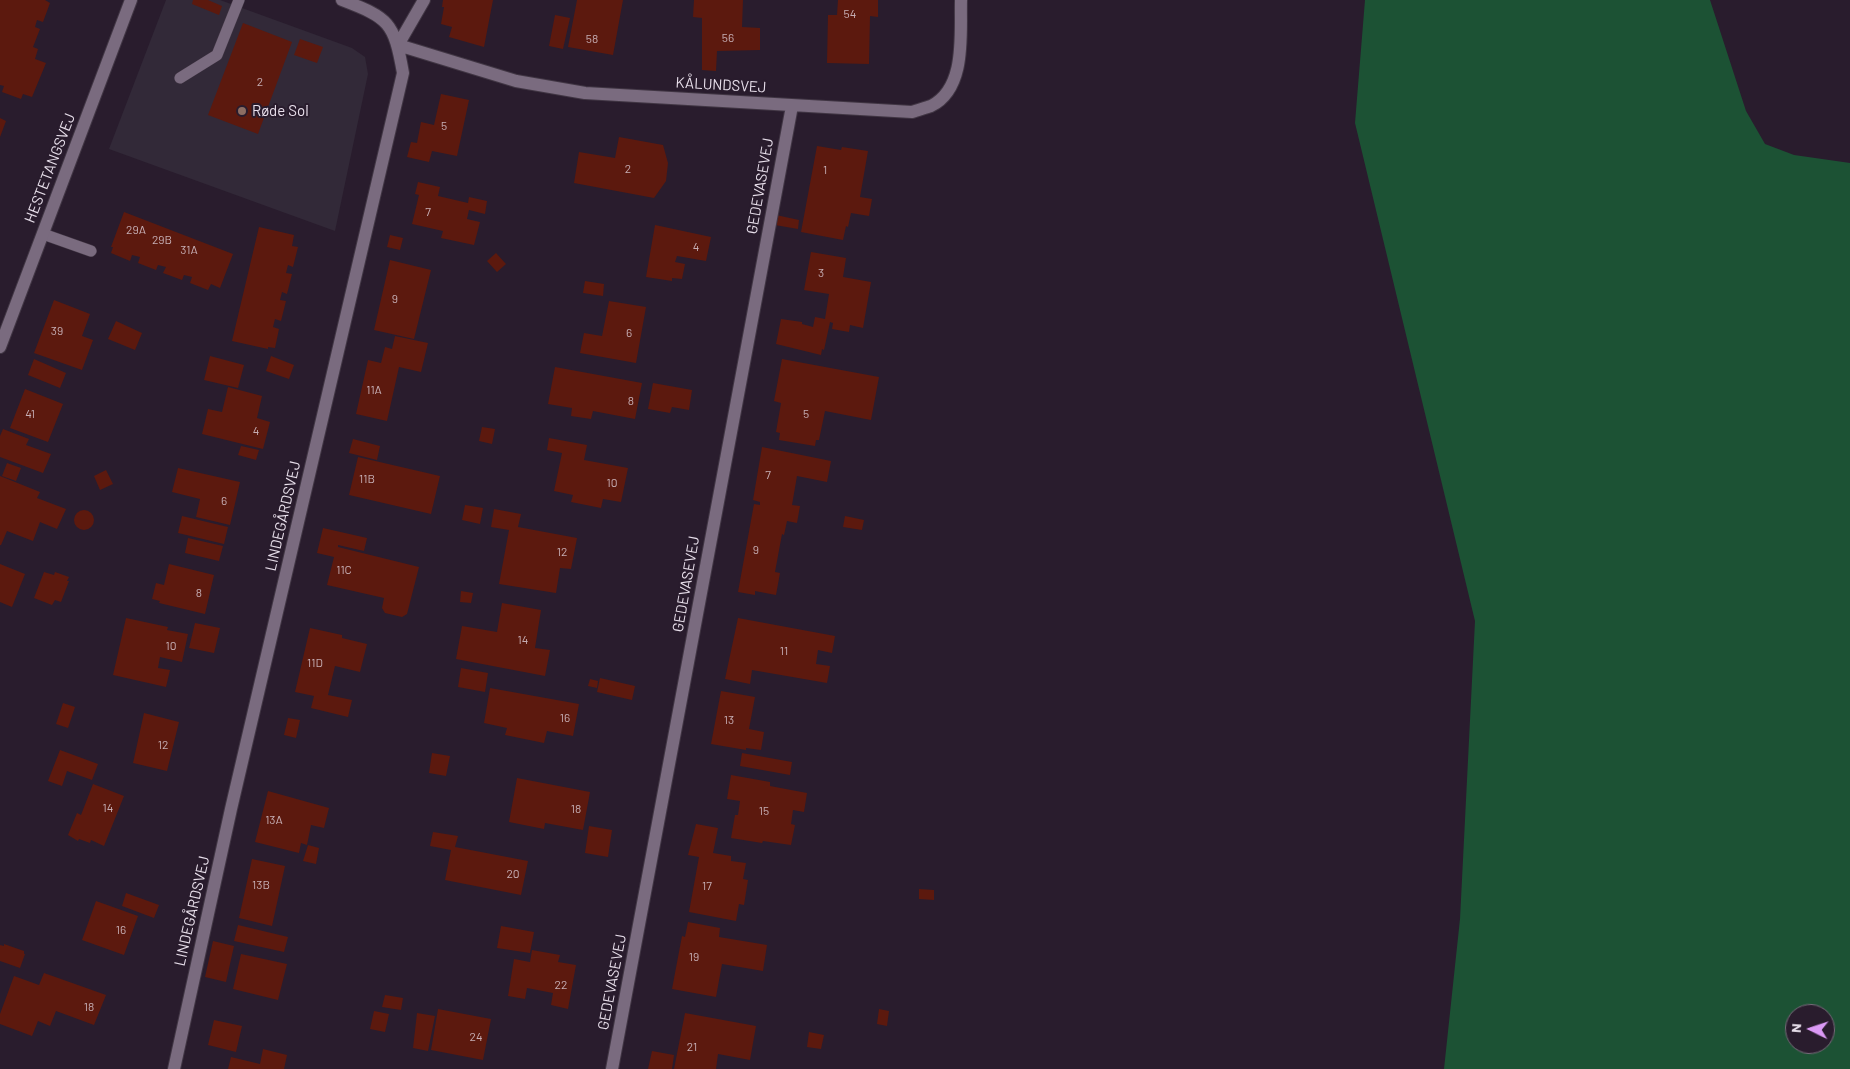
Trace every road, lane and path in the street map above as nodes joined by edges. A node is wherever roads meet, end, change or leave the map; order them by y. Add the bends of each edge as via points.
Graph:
1 (131, 0) edge
2 (239, 0) edge
3 (342, 0) edge
4 (424, 0) edge
5 (961, 0) edge
6 (398, 45) junction
7 (180, 78) dead end
8 (792, 106) junction
9 (43, 234) junction
10 (91, 251) dead end
11 (0, 347) edge
12 (174, 1069) edge
13 (612, 1069) edge

1 - 9 street, HESTETANGSVEJ
2 - 7 lane via 217,55
3 - 6 street, LINDEGÅRDSVEJ via 374,12 390,27
4 - 6 street
5 - 8 street, KÅLUNDSVEJ via 959,67 947,92 932,105 912,112
6 - 8 street, KÅLUNDSVEJ via 516,81 585,93
6 - 12 street, LINDEGÅRDSVEJ via 403,73 231,809
8 - 13 street, GEDEVASEVEJ
9 - 10 lane
9 - 11 street, HESTETANGSVEJ

